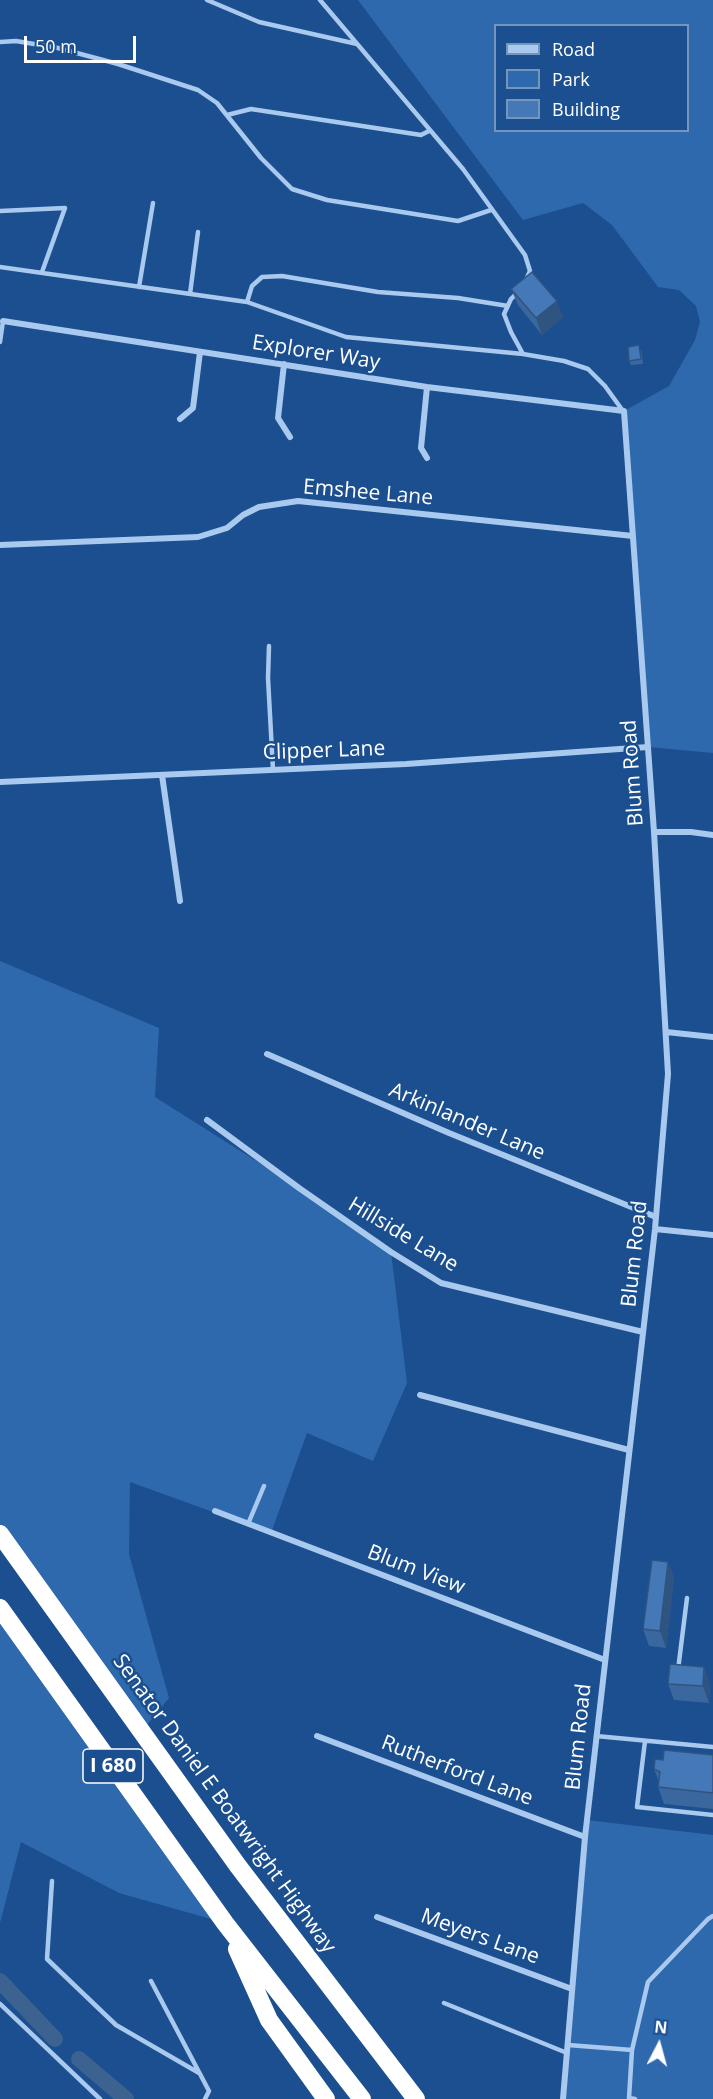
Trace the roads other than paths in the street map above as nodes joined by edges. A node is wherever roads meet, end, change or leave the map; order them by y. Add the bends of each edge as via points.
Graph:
1 (207, 0) edge
2 (320, 0) edge
3 (0, 42) edge
4 (357, 45) junction
5 (227, 116) junction
6 (429, 131) junction
7 (153, 203) dead end
8 (491, 210) junction
9 (0, 211) edge
10 (198, 232) dead end
11 (0, 267) edge
12 (42, 272) junction
13 (139, 287) junction
14 (190, 294) junction
15 (247, 302) junction
16 (508, 306) junction
17 (3, 321) joint
18 (0, 342) edge
19 (200, 352) junction
20 (523, 354) junction
21 (284, 364) junction
22 (427, 387) junction
23 (624, 411) junction
24 (180, 418) dead end
25 (290, 437) dead end
26 (427, 458) dead end
27 (633, 536) junction
28 (0, 545) edge
29 (269, 646) dead end
30 (648, 747) junction
31 (273, 770) junction
32 (162, 775) junction
33 (0, 782) edge
34 (654, 832) junction
35 (713, 835) edge
36 (180, 902) dead end
37 (666, 1032) junction
38 (713, 1037) edge
39 (267, 1054) dead end
40 (207, 1120) dead end
41 (656, 1217) junction
42 (655, 1229) junction
43 (713, 1235) edge
44 (643, 1332) junction
45 (420, 1395) dead end
46 (629, 1450) junction
47 (264, 1486) dead end
48 (214, 1511) dead end
49 (248, 1524) junction
50 (0, 1534) edge
51 (687, 1598) dead end
52 (0, 1608) edge
53 (605, 1660) junction
54 (686, 1674) edge
55 (317, 1736) dead end
56 (596, 1736) junction
57 (645, 1741) junction
58 (713, 1747) edge
59 (713, 1815) edge
60 (585, 1837) junction
61 (52, 1881) dead end
62 (713, 1916) edge
63 (377, 1917) dead end
64 (225, 1923) junction
65 (151, 1981) dead end
66 (572, 1989) junction
67 (444, 2003) dead end
68 (0, 2004) edge
69 (568, 2045) junction
70 (632, 2050) junction
71 (567, 2053) junction
72 (200, 2073) junction
73 (100, 2099) edge
74 (205, 2099) edge
75 (326, 2099) edge
76 (362, 2099) edge
77 (416, 2099) edge
78 (563, 2099) edge
79 (635, 2099) edge

1 - 4 lane via 259,22
2 - 4 lane
3 - 5 lane via 58,48 198,90 217,103
4 - 6 lane
5 - 6 lane via 251,109 421,135
5 - 8 lane via 292,189 327,200 458,221
6 - 8 lane via 463,168
7 - 13 lane
8 - 16 lane via 525,255 530,271
9 - 12 lane via 65,208
10 - 14 lane
11 - 12 lane
12 - 13 lane
13 - 14 lane
14 - 15 lane
15 - 16 lane via 252,286 262,277 282,276 378,292
15 - 20 lane via 345,338
16 - 20 lane via 504,314
17 - 18 lane
17 - 19 street, Explorer Way
19 - 21 street, Explorer Way
19 - 24 street via 193,408
20 - 23 lane via 588,369
21 - 22 street, Explorer Way
21 - 25 street via 278,418
22 - 23 street, Explorer Way
22 - 26 street via 421,448
23 - 27 street, Blum Road
27 - 28 street, Emshee Lane via 298,501 259,507 227,528 198,537
27 - 30 street, Blum Road
29 - 31 lane
30 - 31 street, Clipper Lane
30 - 34 street, Blum Road
31 - 32 street, Clipper Lane
32 - 33 street, Clipper Lane
32 - 36 street
34 - 35 street
34 - 37 street, Blum Road
37 - 38 street
37 - 41 street, Blum Road via 666,1115
39 - 41 street, Arkinlander Lane
40 - 44 street, Hillside Lane via 299,1188 441,1283
41 - 42 street, Blum Road
42 - 43 street
42 - 44 street, Blum Road
44 - 46 street, Blum Road
45 - 46 street
46 - 53 street, Blum Road
47 - 49 lane
48 - 49 street, Blum View
49 - 53 street, Blum View
50 - 77 highway, Senator Daniel E Boatwright Highway / I 680 via 238,1866
51 - 54 lane via 677,1672
52 - 64 highway, I 680
53 - 56 street, Blum Road
55 - 60 street, Rutherford Lane
56 - 57 lane
56 - 60 street, Blum Road
57 - 58 lane
57 - 59 lane via 637,1807
60 - 66 street, Blum Road
61 - 72 lane via 47,1959 116,2025
62 - 70 lane via 648,1983
63 - 66 street, Meyers Lane
64 - 75 highway via 268,2020
64 - 76 highway, I 680
65 - 72 lane
66 - 69 street, Blum Road
67 - 71 lane
68 - 73 lane
69 - 70 lane
69 - 71 street, Blum Road
70 - 79 lane via 628,2098
71 - 78 street, Blum Road
72 - 74 lane via 209,2091

